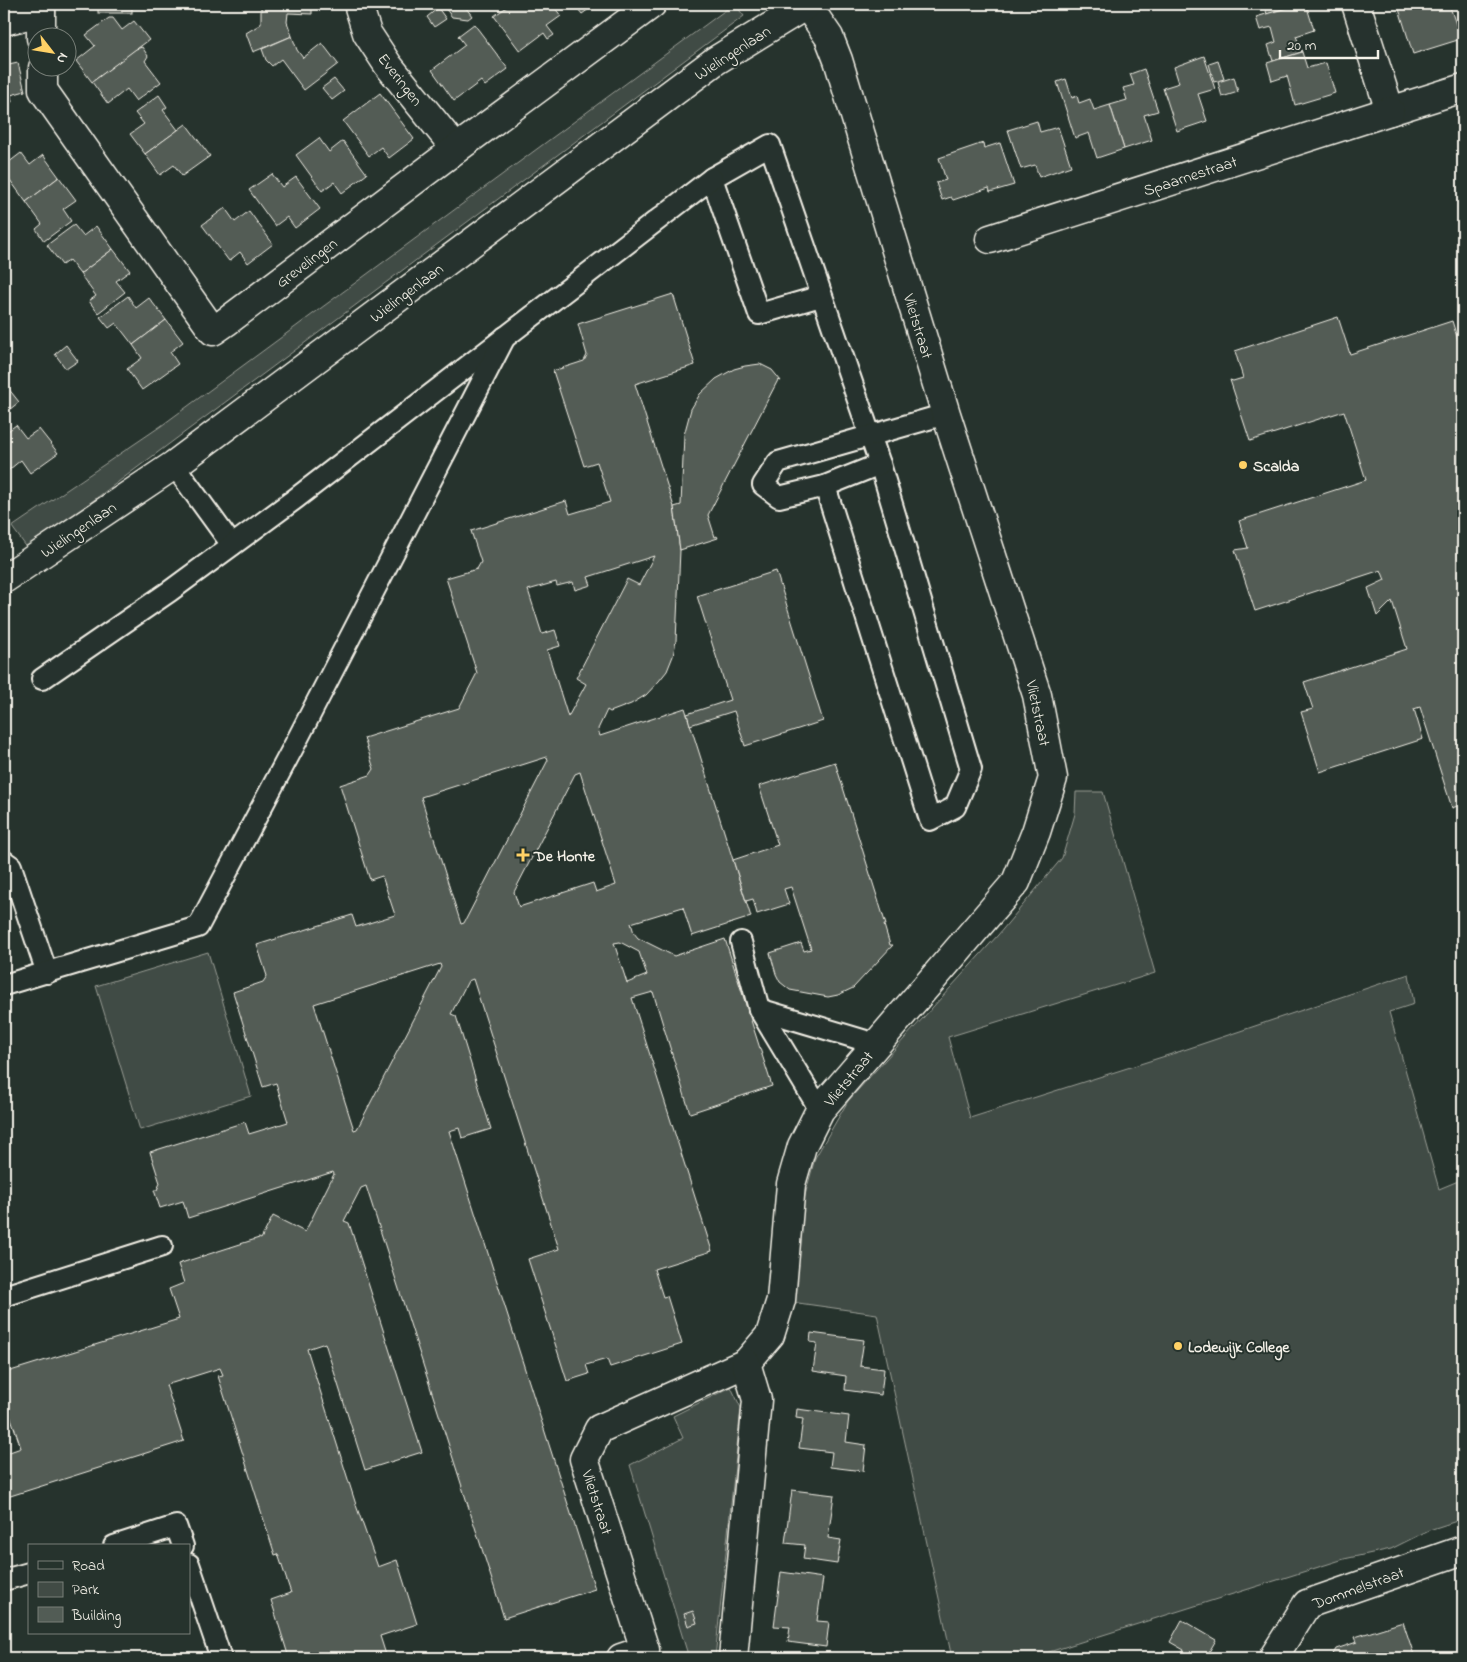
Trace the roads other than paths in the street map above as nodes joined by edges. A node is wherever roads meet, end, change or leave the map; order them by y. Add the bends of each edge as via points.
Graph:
1 (358, 4) edge
2 (652, 4) edge
3 (808, 4) edge
4 (1356, 4) edge
5 (41, 18) edge
6 (4, 21) edge
7 (43, 78) edge
8 (1463, 88) edge
9 (1390, 111) junction
10 (456, 149) junction
11 (712, 178) junction
12 (990, 239) dead end
13 (821, 296) junction
14 (505, 337) junction
15 (946, 414) junction
16 (870, 435) junction
17 (880, 464) junction
18 (174, 465) junction
19 (825, 486) junction
20 (232, 545) junction
21 (7, 570) edge
22 (42, 679) dead end
23 (4, 861) edge
24 (740, 942) dead end
25 (47, 973) junction
26 (4, 985) edge
27 (759, 1009) junction
28 (876, 1044) junction
29 (820, 1110) junction
30 (162, 1246) dead end
31 (4, 1296) edge
32 (746, 1363) junction
33 (120, 1544) edge
34 (182, 1544) edge
35 (1463, 1550) edge
36 (190, 1567) edge
37 (28, 1572) edge
38 (4, 1580) edge
39 (220, 1658) edge
40 (622, 1658) edge
41 (733, 1658) edge
42 (1273, 1658) edge

1 - 10 street, Everingen via 367,33
2 - 10 street, Grevelingen
3 - 15 street, Vlietstraat via 830,37 838,60
3 - 18 street, Wielingenlaan via 715,61
4 - 9 street
5 - 6 street
7 - 10 street, Grevelingen via 43,90 213,330
8 - 9 street, Spaarnestraat
9 - 12 street, Spaarnestraat
11 - 13 lane via 759,314
11 - 13 lane via 770,145
11 - 14 lane
13 - 16 lane
14 - 20 lane
14 - 25 lane via 198,927
15 - 16 lane
15 - 28 street, Vlietstraat via 1037,695 1053,778 1016,882
16 - 17 lane
16 - 19 lane via 778,462 763,485 779,497
17 - 19 lane
17 - 19 lane via 971,769 954,807 930,820
18 - 20 lane
18 - 21 street, Wielingenlaan
20 - 22 lane via 170,592
23 - 25 lane via 11,866
24 - 27 lane
25 - 26 lane
27 - 28 lane
27 - 29 lane
28 - 29 street, Vlietstraat
29 - 32 street, Vlietstraat via 802,1146 792,1184 781,1300 770,1335
30 - 31 lane
32 - 40 street, Vlietstraat via 599,1430 584,1459 645,1650
32 - 41 street via 757,1400
33 - 34 lane via 176,1526
35 - 42 street, Dommelstraat via 1307,1604
36 - 39 lane
37 - 38 lane

